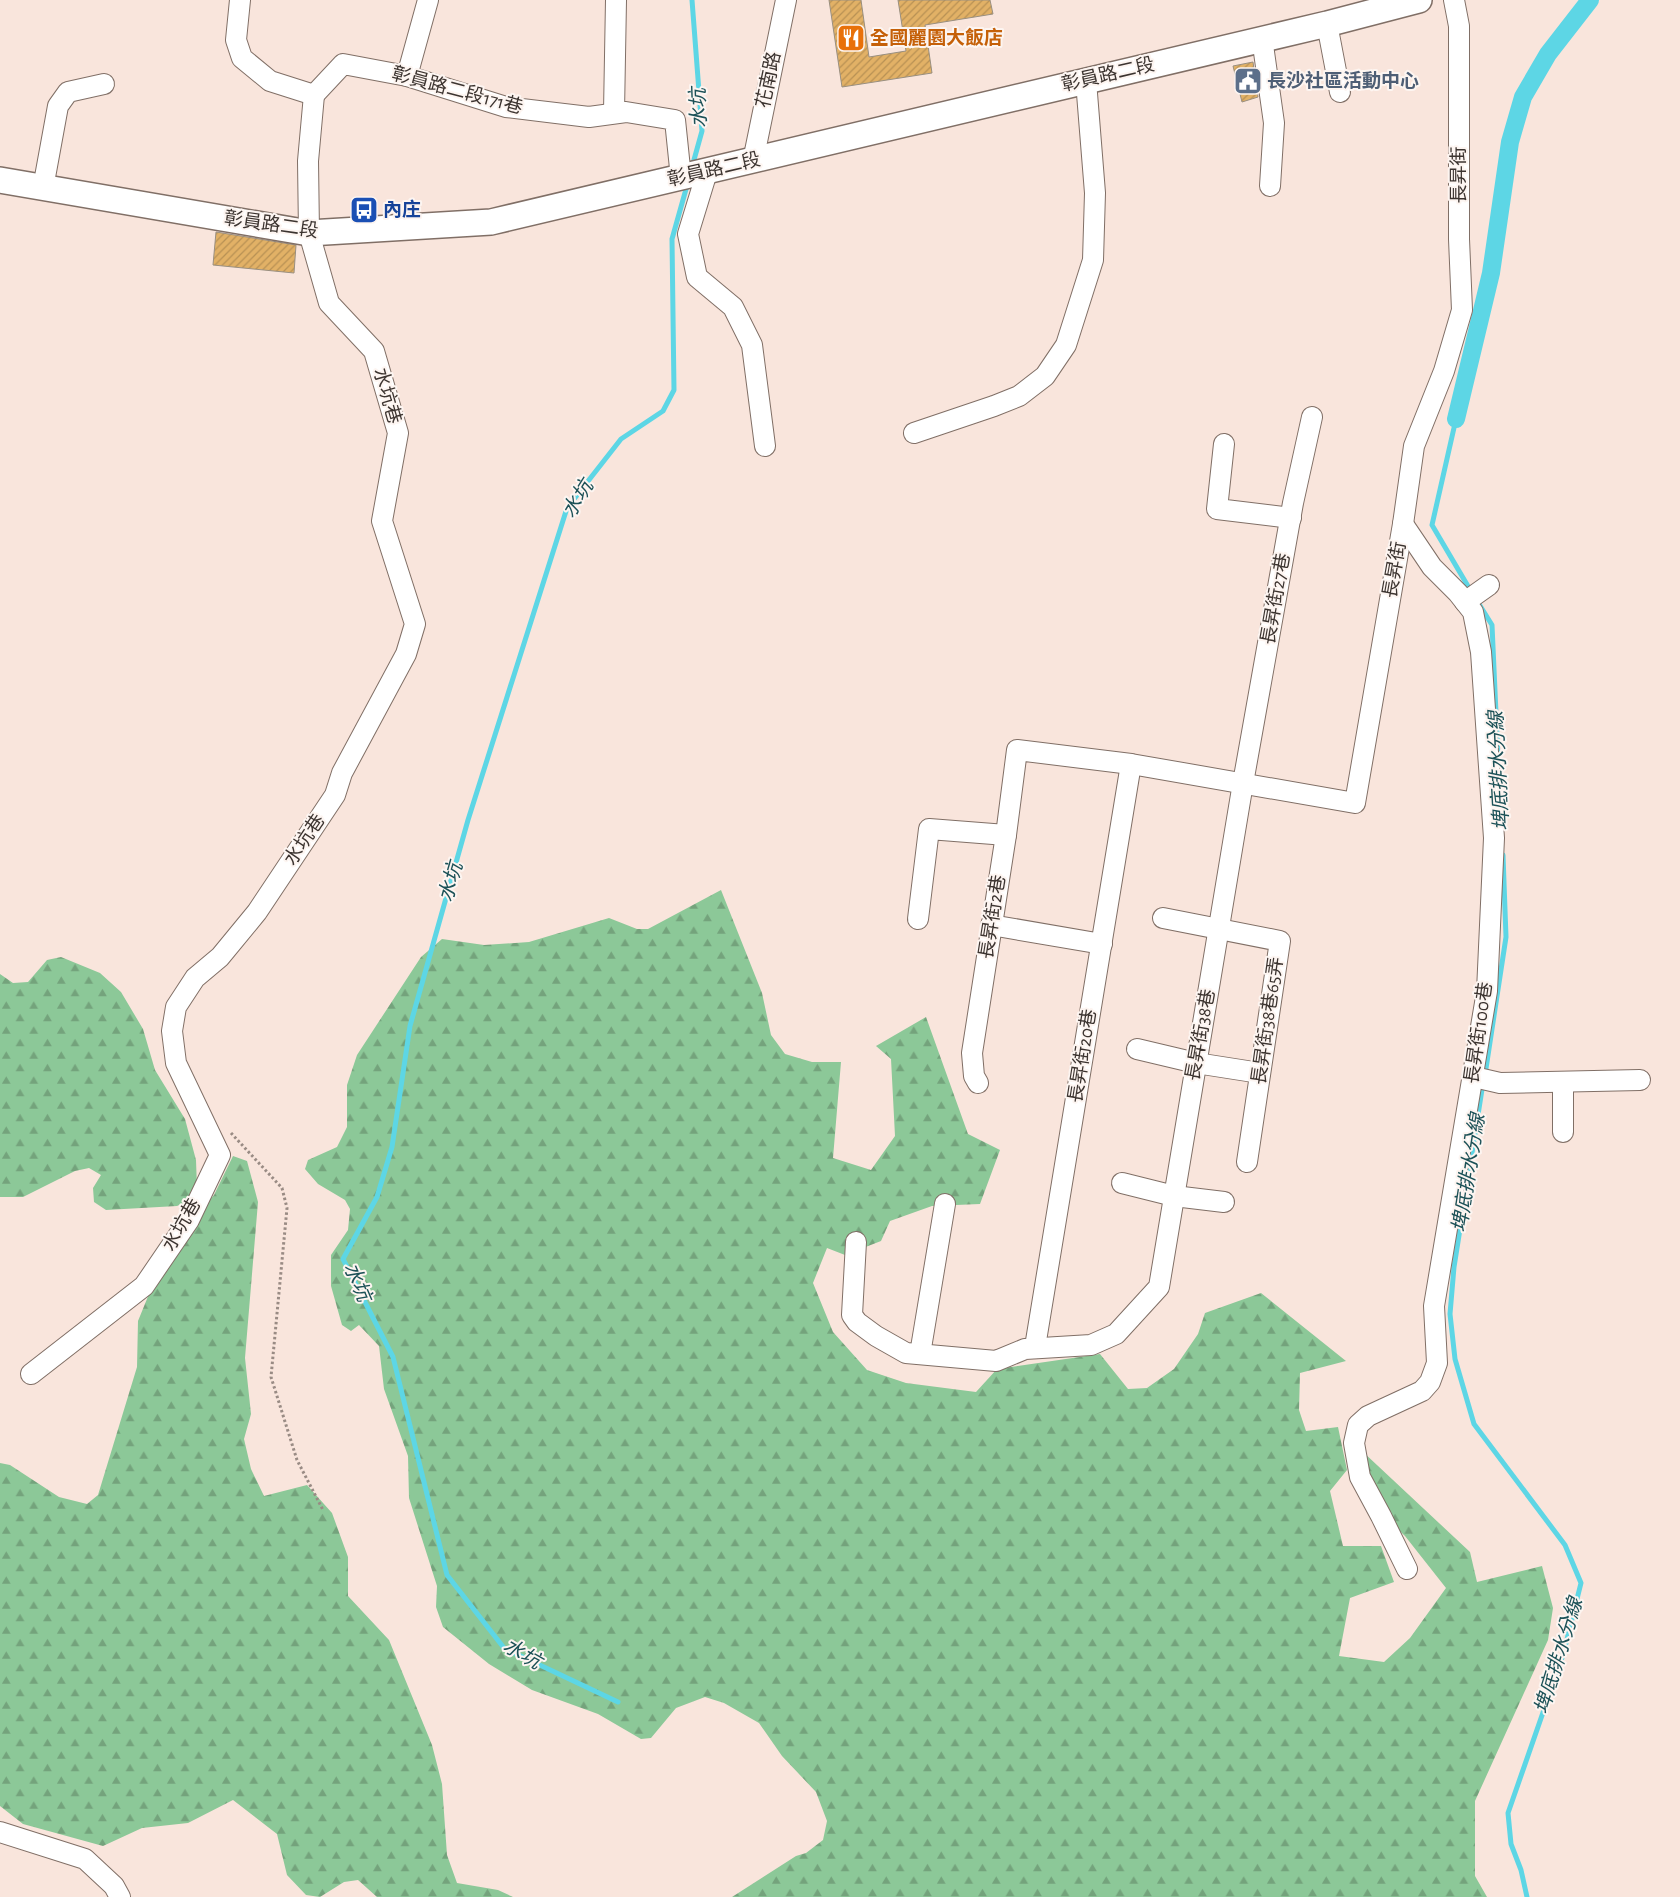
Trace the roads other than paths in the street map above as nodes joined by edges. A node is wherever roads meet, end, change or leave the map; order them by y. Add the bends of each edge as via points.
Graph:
1 (240, 0) edge
2 (428, 0) edge
3 (616, 0) edge
4 (786, 0) edge
5 (1419, 0) edge
6 (1454, 0) edge
7 (1327, 24) junction
8 (1262, 38) junction
9 (407, 76) junction
10 (1086, 80) junction
11 (104, 84) dead end
12 (1340, 92) dead end
13 (314, 94) junction
14 (614, 112) junction
15 (753, 161) junction
16 (707, 172) junction
17 (681, 178) junction
18 (0, 180) edge
19 (1270, 186) dead end
20 (43, 188) junction
21 (310, 233) junction
22 (1312, 417) dead end
23 (914, 432) dead end
24 (1224, 444) dead end
25 (765, 446) dead end
26 (1291, 518) junction
27 (1403, 524) junction
28 (1489, 585) dead end
29 (1465, 602) junction
30 (1016, 750) joint
31 (1131, 764) junction
32 (1243, 783) junction
33 (1006, 835) junction
34 (1163, 918) dead end
35 (918, 919) dead end
36 (991, 924) junction
37 (1218, 930) junction
38 (1102, 944) junction
39 (1137, 1048) dead end
40 (1196, 1063) junction
41 (1260, 1073) junction
42 (1474, 1077) junction
43 (1640, 1080) dead end
44 (1563, 1082) junction
45 (978, 1084) dead end
46 (1563, 1132) dead end
47 (1247, 1162) dead end
48 (1122, 1183) dead end
49 (1174, 1196) junction
50 (1224, 1202) dead end
51 (945, 1204) dead end
52 (856, 1242) dead end
53 (1035, 1348) junction
54 (920, 1354) junction
55 (31, 1374) dead end
56 (1407, 1569) dead end
57 (0, 1832) edge
58 (120, 1897) edge

1 - 13 street via 236,40 242,58 270,81
2 - 9 street
3 - 14 street
4 - 15 street, 花南路
5 - 7 main road, 彰員路二段
6 - 27 street, 長昇街 via 1459,26 1462,310 1444,371 1414,446
7 - 8 main road, 彰員路二段
7 - 12 street
8 - 10 main road, 彰員路二段
8 - 19 street via 1274,123
9 - 13 street, 彰員路二段171巷 via 343,64
9 - 14 street, 彰員路二段171巷 via 506,107 589,117
10 - 15 main road, 彰員路二段
10 - 23 street via 1095,193 1093,260 1066,345 1045,376 1019,396
11 - 20 street via 68,92 58,106
13 - 21 street via 308,161
14 - 17 street, 彰員路二段171巷 via 675,120
15 - 16 main road, 彰員路二段
16 - 17 main road, 彰員路二段
16 - 25 street via 688,234 697,277 733,307 752,345
17 - 21 main road, 彰員路二段 via 491,222
18 - 20 main road, 彰員路二段
20 - 21 main road, 彰員路二段
21 - 55 street, 水坑巷 via 329,303 374,351 398,433 382,521 415,624 406,654 342,773 335,795 257,912 220,957 195,978 176,1007 172,1031 176,1064 220,1155 189,1220 144,1286
22 - 26 street, 長昇街27巷
24 - 26 street via 1217,509
26 - 32 street, 長昇街27巷
27 - 29 street, 長昇街100巷 via 1432,567
27 - 32 street, 長昇街 via 1356,803
28 - 29 street
29 - 42 street, 長昇街100巷 via 1473,612 1481,652 1494,838 1487,992
30 - 31 street, 長昇街
30 - 33 street, 長昇街2巷
31 - 32 street, 長昇街
31 - 38 street, 長昇街20巷
32 - 37 street, 長昇街38巷
33 - 35 street via 929,829
33 - 36 street, 長昇街2巷
34 - 37 street
36 - 38 street
36 - 45 street, 長昇街2巷 via 972,1053
37 - 40 street, 長昇街38巷
37 - 41 street, 長昇街38巷65弄 via 1280,941
38 - 53 street, 長昇街20巷
39 - 40 street
40 - 41 street
40 - 49 street, 長昇街38巷
41 - 47 street, 長昇街38巷65弄
42 - 44 street via 1500,1083
42 - 56 street, 長昇街100巷 via 1434,1306 1437,1363 1430,1382 1422,1392 1368,1416 1358,1425 1354,1443 1360,1478
43 - 44 street
44 - 46 street
48 - 49 street
49 - 50 street
49 - 53 street, 長昇街38巷 via 1159,1287 1116,1334 1091,1345
51 - 54 street
52 - 54 street via 852,1315 876,1336 906,1353
53 - 54 street via 996,1361
57 - 58 street via 85,1859 114,1886

